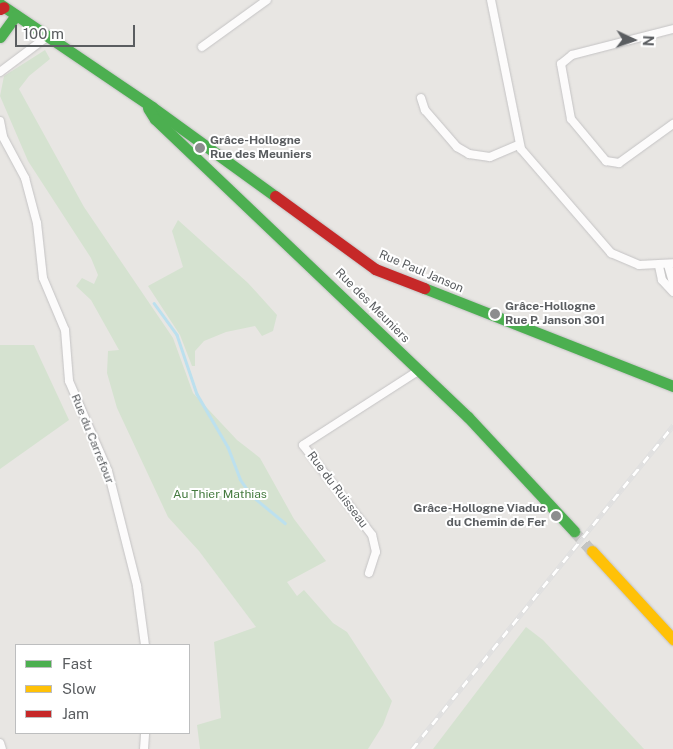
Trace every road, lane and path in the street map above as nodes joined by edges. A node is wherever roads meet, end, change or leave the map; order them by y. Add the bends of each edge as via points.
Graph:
1 (267, 0) edge
2 (491, 0) edge
3 (1, 6) edge
4 (16, 15) junction
5 (673, 29) edge
6 (48, 36) junction
7 (0, 37) edge
8 (202, 47) dead end
9 (0, 72) edge
10 (421, 98) dead end
11 (146, 106) junction
12 (0, 121) edge
13 (673, 124) edge
14 (518, 145) junction
15 (670, 264) edge
16 (659, 266) junction
17 (673, 283) edge
18 (673, 292) edge
19 (418, 370) junction
20 (673, 376) edge
21 (661, 379) junction
22 (673, 386) edge
23 (574, 531) tunnel mouth
24 (592, 551) tunnel mouth
25 (369, 573) dead end
26 (673, 639) edge
27 (145, 644) edge
28 (145, 734) edge
29 (0, 743) edge
30 (2, 749) edge
31 (144, 749) edge

1 - 8 street
2 - 14 street
3 - 4 main road, Rue Paul Janson
4 - 6 main road, Rue Paul Janson
4 - 7 main road
5 - 13 street via 572,55 561,64 571,119 610,164 619,163
6 - 9 street
6 - 11 main road, Rue Paul Janson
10 - 14 street via 425,110 457,147 469,154 490,157
11 - 19 main road, Rue des Meuniers via 155,119
11 - 21 main road, Rue Paul Janson via 376,269 547,339
12 - 27 street, Rue du Carrefour via 3,137 28,187 37,223 43,278 65,330 69,381 108,471 137,586
14 - 16 street via 605,248 632,263
15 - 16 street
15 - 17 street
16 - 18 street via 662,280
19 - 23 main road, Rue des Meuniers via 500,450
19 - 25 street, Rue du Ruisseau via 303,445 372,535 376,552
20 - 21 main road
21 - 22 main road, Rue Paul Janson
24 - 26 main road
28 - 31 street
29 - 30 street

